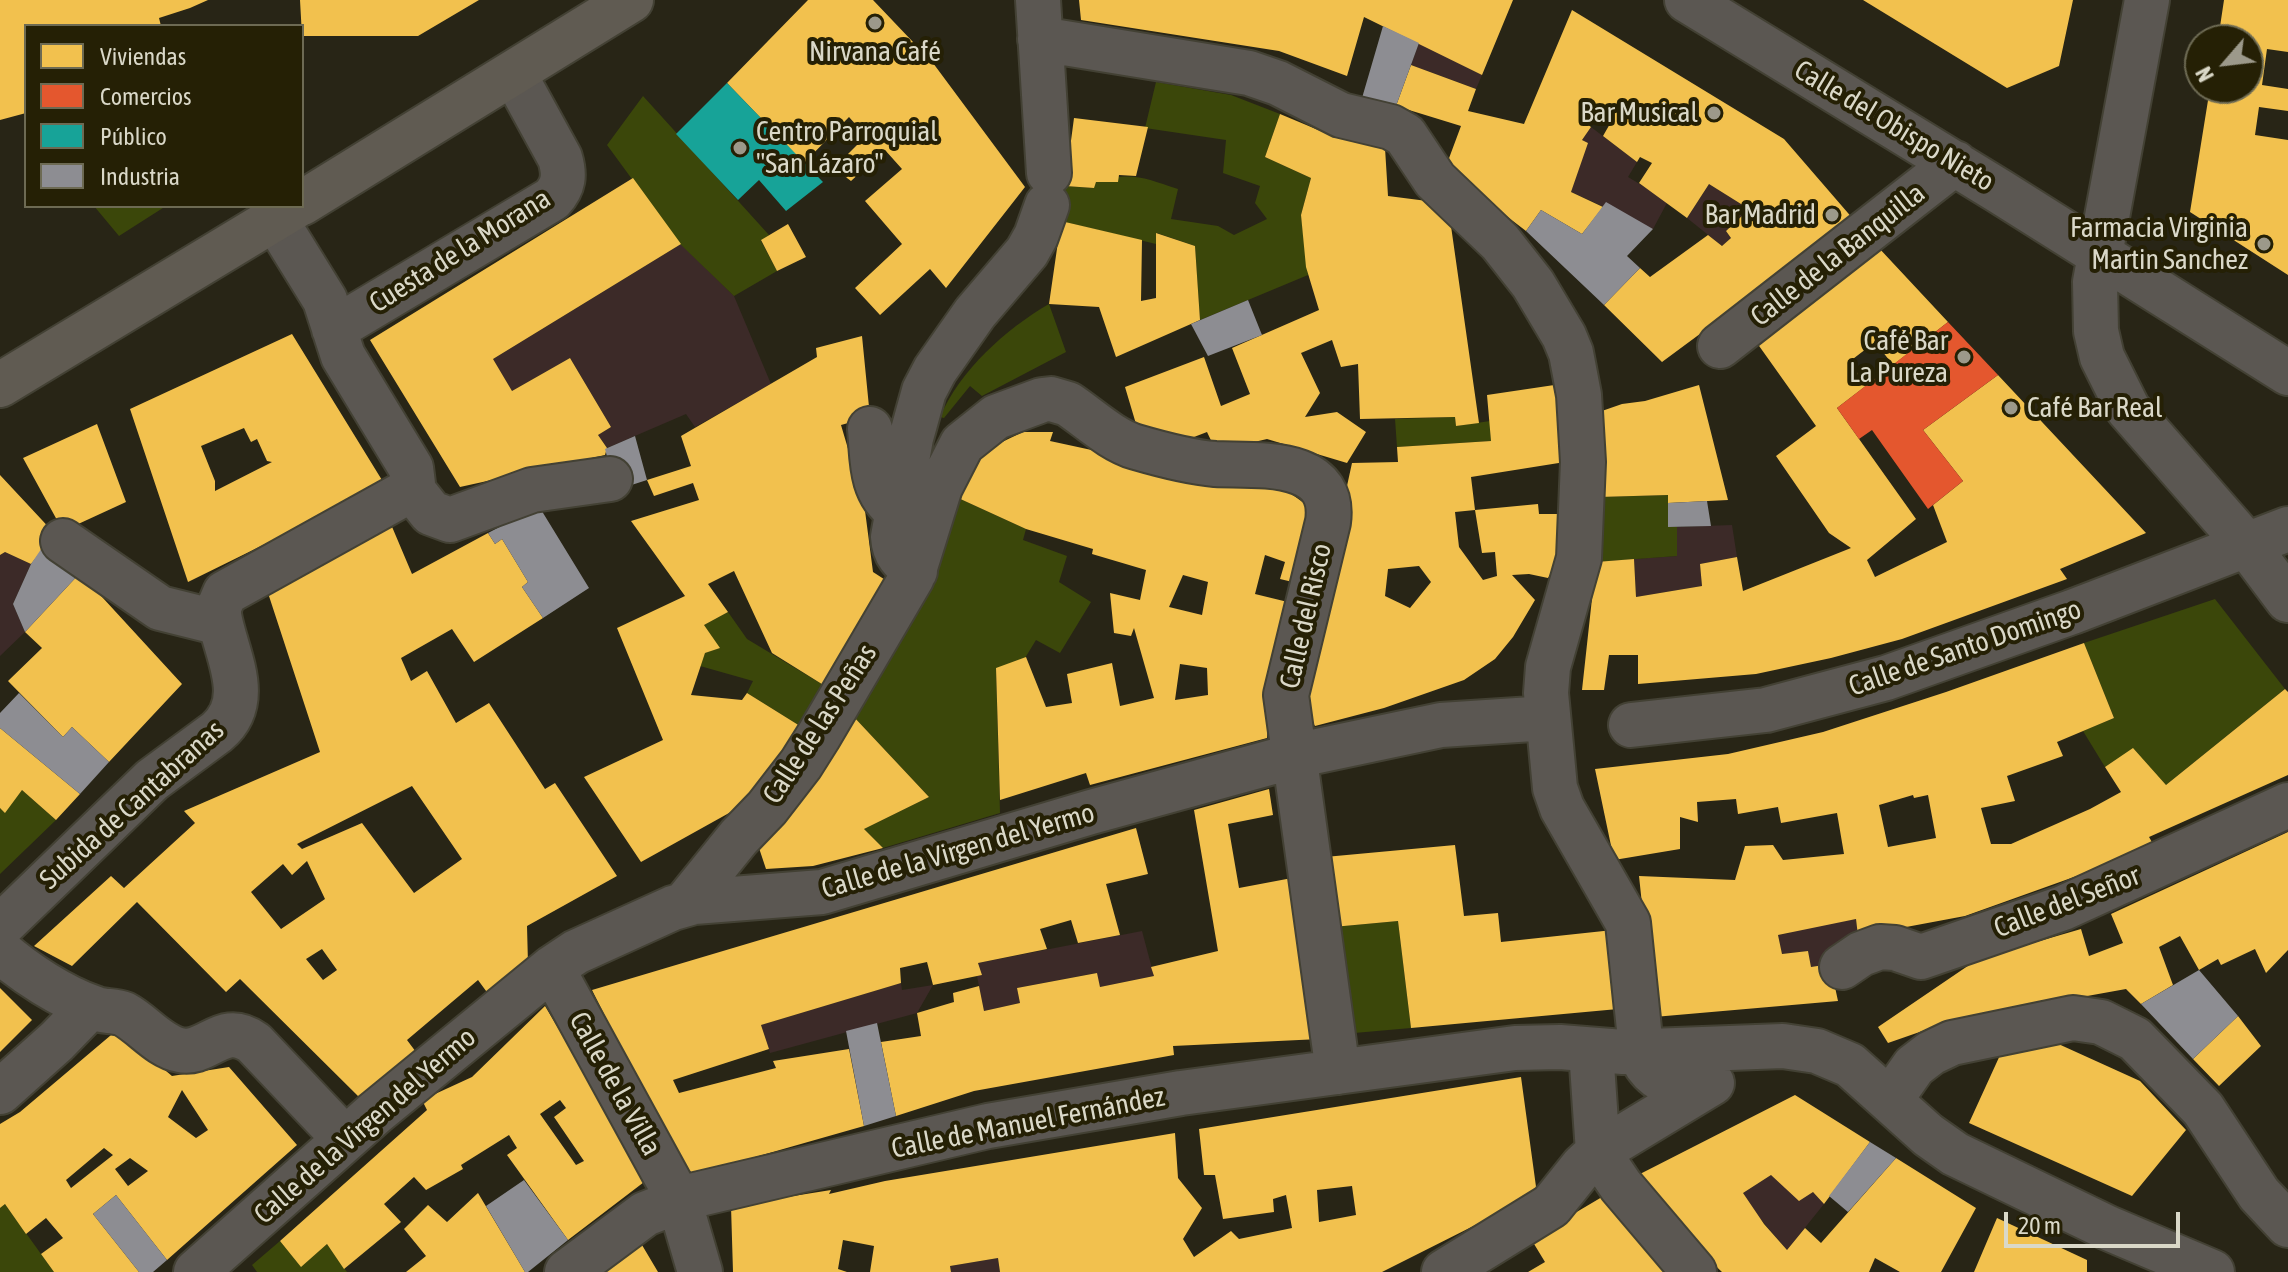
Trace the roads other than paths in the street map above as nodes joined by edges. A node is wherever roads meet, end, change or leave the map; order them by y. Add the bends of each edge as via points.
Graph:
1 (631, 0) edge
2 (1687, 0) edge
3 (2147, 0) edge
4 (1039, 20) edge
5 (514, 74) junction
6 (1955, 163) junction
7 (304, 201) edge
8 (291, 209) edge
9 (2099, 254) junction
10 (334, 329) junction
11 (1720, 346) dead end
12 (2288, 373) edge
13 (0, 385) edge
14 (1061, 402) joint
15 (870, 429) dead end
16 (610, 479) dead end
17 (411, 488) junction
18 (897, 511) junction
19 (2288, 529) edge
20 (63, 541) dead end
21 (2246, 544) junction
22 (915, 571) junction
23 (2288, 600) edge
24 (220, 623) junction
25 (1548, 718) junction
26 (1631, 725) dead end
27 (1294, 756) junction
28 (2288, 805) edge
29 (684, 905) junction
30 (0, 927) edge
31 (0, 951) edge
32 (1842, 967) dead end
33 (552, 968) junction
34 (90, 1007) junction
35 (1804, 1048) junction
36 (1591, 1050) junction
37 (1639, 1052) junction
38 (1338, 1072) junction
39 (1696, 1091) junction
40 (0, 1092) edge
41 (1890, 1100) junction
42 (345, 1139) junction
43 (1598, 1152) junction
44 (679, 1200) junction
45 (2288, 1225) edge
46 (2136, 1256) edge
47 (196, 1272) edge
48 (567, 1272) edge
49 (700, 1272) edge
50 (1444, 1272) edge
51 (1694, 1272) edge
52 (2212, 1272) edge

1 - 5 highway
2 - 6 street, Calle del Obispo Nieto
3 - 9 street
4 - 18 street via 1048,189 1036,236 975,313 924,391
4 - 25 street via 1249,73 1341,115 1397,129 1435,180 1500,242 1546,301 1571,353 1582,414 1580,550 1548,667
5 - 7 highway
5 - 10 street, Cuesta de la Morana via 560,158 564,174 559,190
6 - 9 street, Calle del Obispo Nieto
6 - 11 street, Calle de la Banquilla
8 - 10 street
8 - 13 highway
9 - 12 street, Calle del Obispo Nieto
9 - 21 street via 2096,331 2114,384 2128,409
10 - 17 street via 343,356 411,468
14 - 22 street, Calle de las Peñas via 1042,400 996,417 962,444 940,487
14 - 27 street, Calle del Risco via 1136,447 1214,464 1262,463 1291,469 1310,477 1324,492 1328,522 1286,690
15 - 18 street via 875,480 881,496
16 - 17 street via 532,490 450,520 431,513
17 - 24 street via 231,588 219,607
18 - 22 street via 893,546
19 - 21 street, Calle de Santo Domingo
20 - 24 street via 160,608
21 - 23 street
21 - 26 street, Calle de Santo Domingo via 1886,678 1766,710
22 - 29 street, Calle de las Peñas via 801,764
24 - 30 street, Subida de Cantabranas via 236,680 233,708 223,728 152,780
25 - 27 street, Calle de la Virgen del Yermo via 1441,725
25 - 37 street via 1558,801 1628,923
27 - 29 street, Calle de la Virgen del Yermo via 830,891
27 - 38 street, Calle del Risco
28 - 32 street, Calle del Señor via 2093,897 1921,957 1880,947
29 - 33 street, Calle de la Virgen del Yermo via 576,952
31 - 34 street via 23,971
33 - 42 street, Calle de la Virgen del Yermo
33 - 44 street, Calle de la Villa
34 - 40 street
34 - 42 street via 123,1014 184,1051 226,1035 244,1036
35 - 37 street, Calle de Manuel Fernández
35 - 39 street via 1772,1052
35 - 41 street via 1850,1065
36 - 37 street, Calle de Manuel Fernández
36 - 38 street, Calle de Manuel Fernández via 1515,1048
36 - 43 street
37 - 39 street via 1656,1077
38 - 44 street, Calle de Manuel Fernández via 988,1126
39 - 43 street
41 - 45 street via 1914,1066 1952,1043 2073,1018 2101,1022 2135,1039 2203,1109 2259,1194
41 - 46 street via 1955,1154
42 - 47 street, Calle de la Virgen del Yermo
43 - 50 street via 1546,1209
43 - 51 street
44 - 48 street, Calle de Manuel Fernández via 645,1214
44 - 49 street, Calle de la Villa
46 - 52 street

